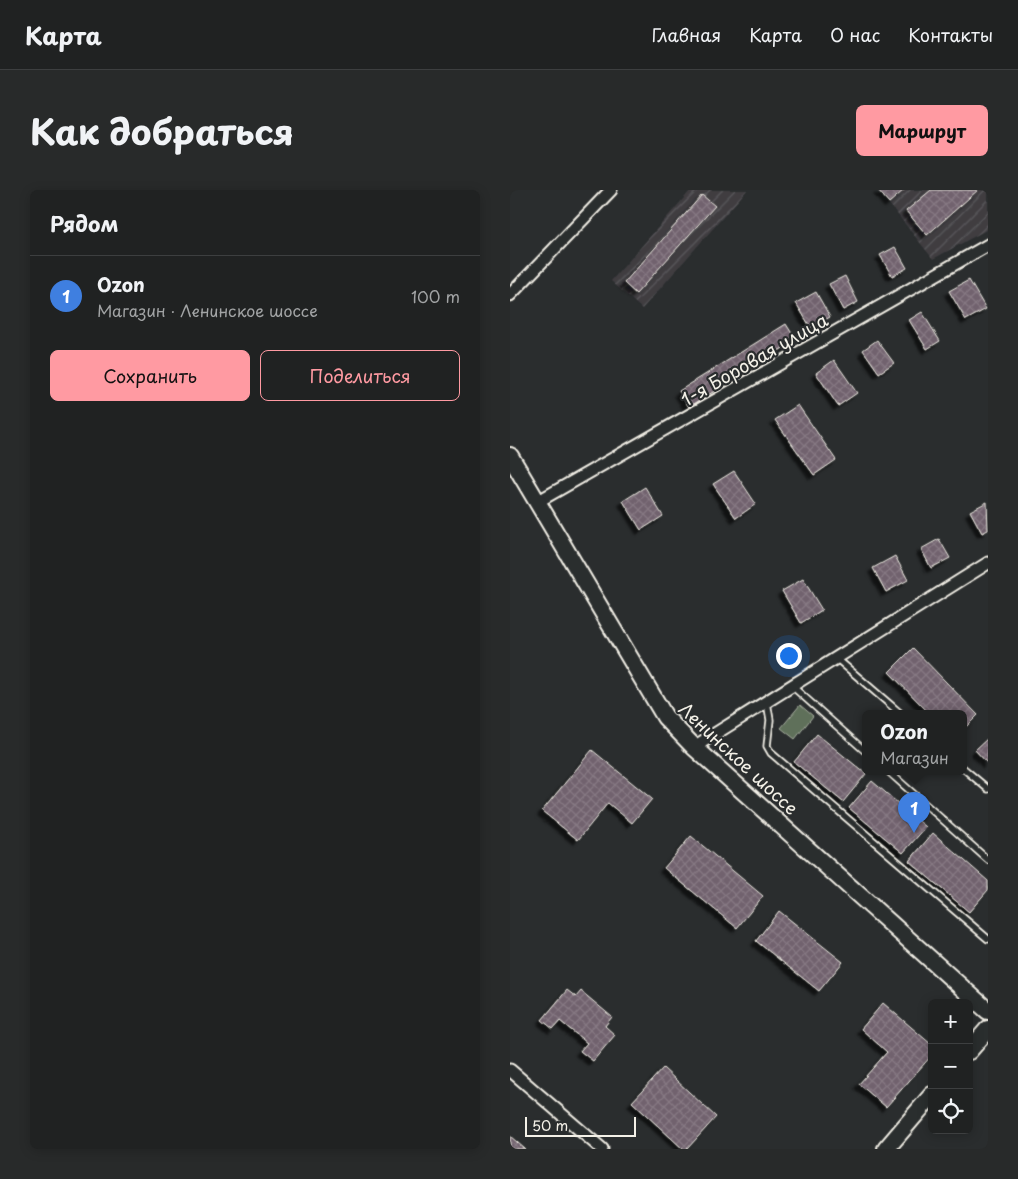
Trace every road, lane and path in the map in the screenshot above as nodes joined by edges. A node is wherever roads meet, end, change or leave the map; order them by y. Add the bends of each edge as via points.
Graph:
1 (611, 190) edge
2 (988, 246) edge
3 (510, 295) edge
4 (510, 456) edge
5 (537, 502) junction
6 (988, 564) edge
7 (836, 658) junction
8 (792, 686) junction
9 (767, 702) junction
10 (896, 710) edge
11 (694, 747) junction
12 (862, 748) edge
13 (967, 771) edge
14 (892, 775) edge
15 (988, 789) edge
16 (988, 860) edge
17 (988, 939) edge
18 (988, 1011) edge
19 (988, 1029) edge
20 (973, 1046) edge
21 (510, 1070) edge
22 (928, 1100) edge
23 (602, 1149) edge
24 (886, 1149) edge

1 - 3 street
2 - 5 street, 1-я Боровая улица
4 - 5 street, Ленинское шоссе
5 - 11 street, Ленинское шоссе via 665,716
6 - 7 street
7 - 8 street
7 - 10 lane
8 - 9 street
8 - 12 lane
9 - 11 street
9 - 17 lane via 770,720 767,746 771,752
11 - 18 street, Ленинское шоссе
13 - 15 lane
14 - 16 lane
19 - 20 street
21 - 23 street
22 - 24 street

